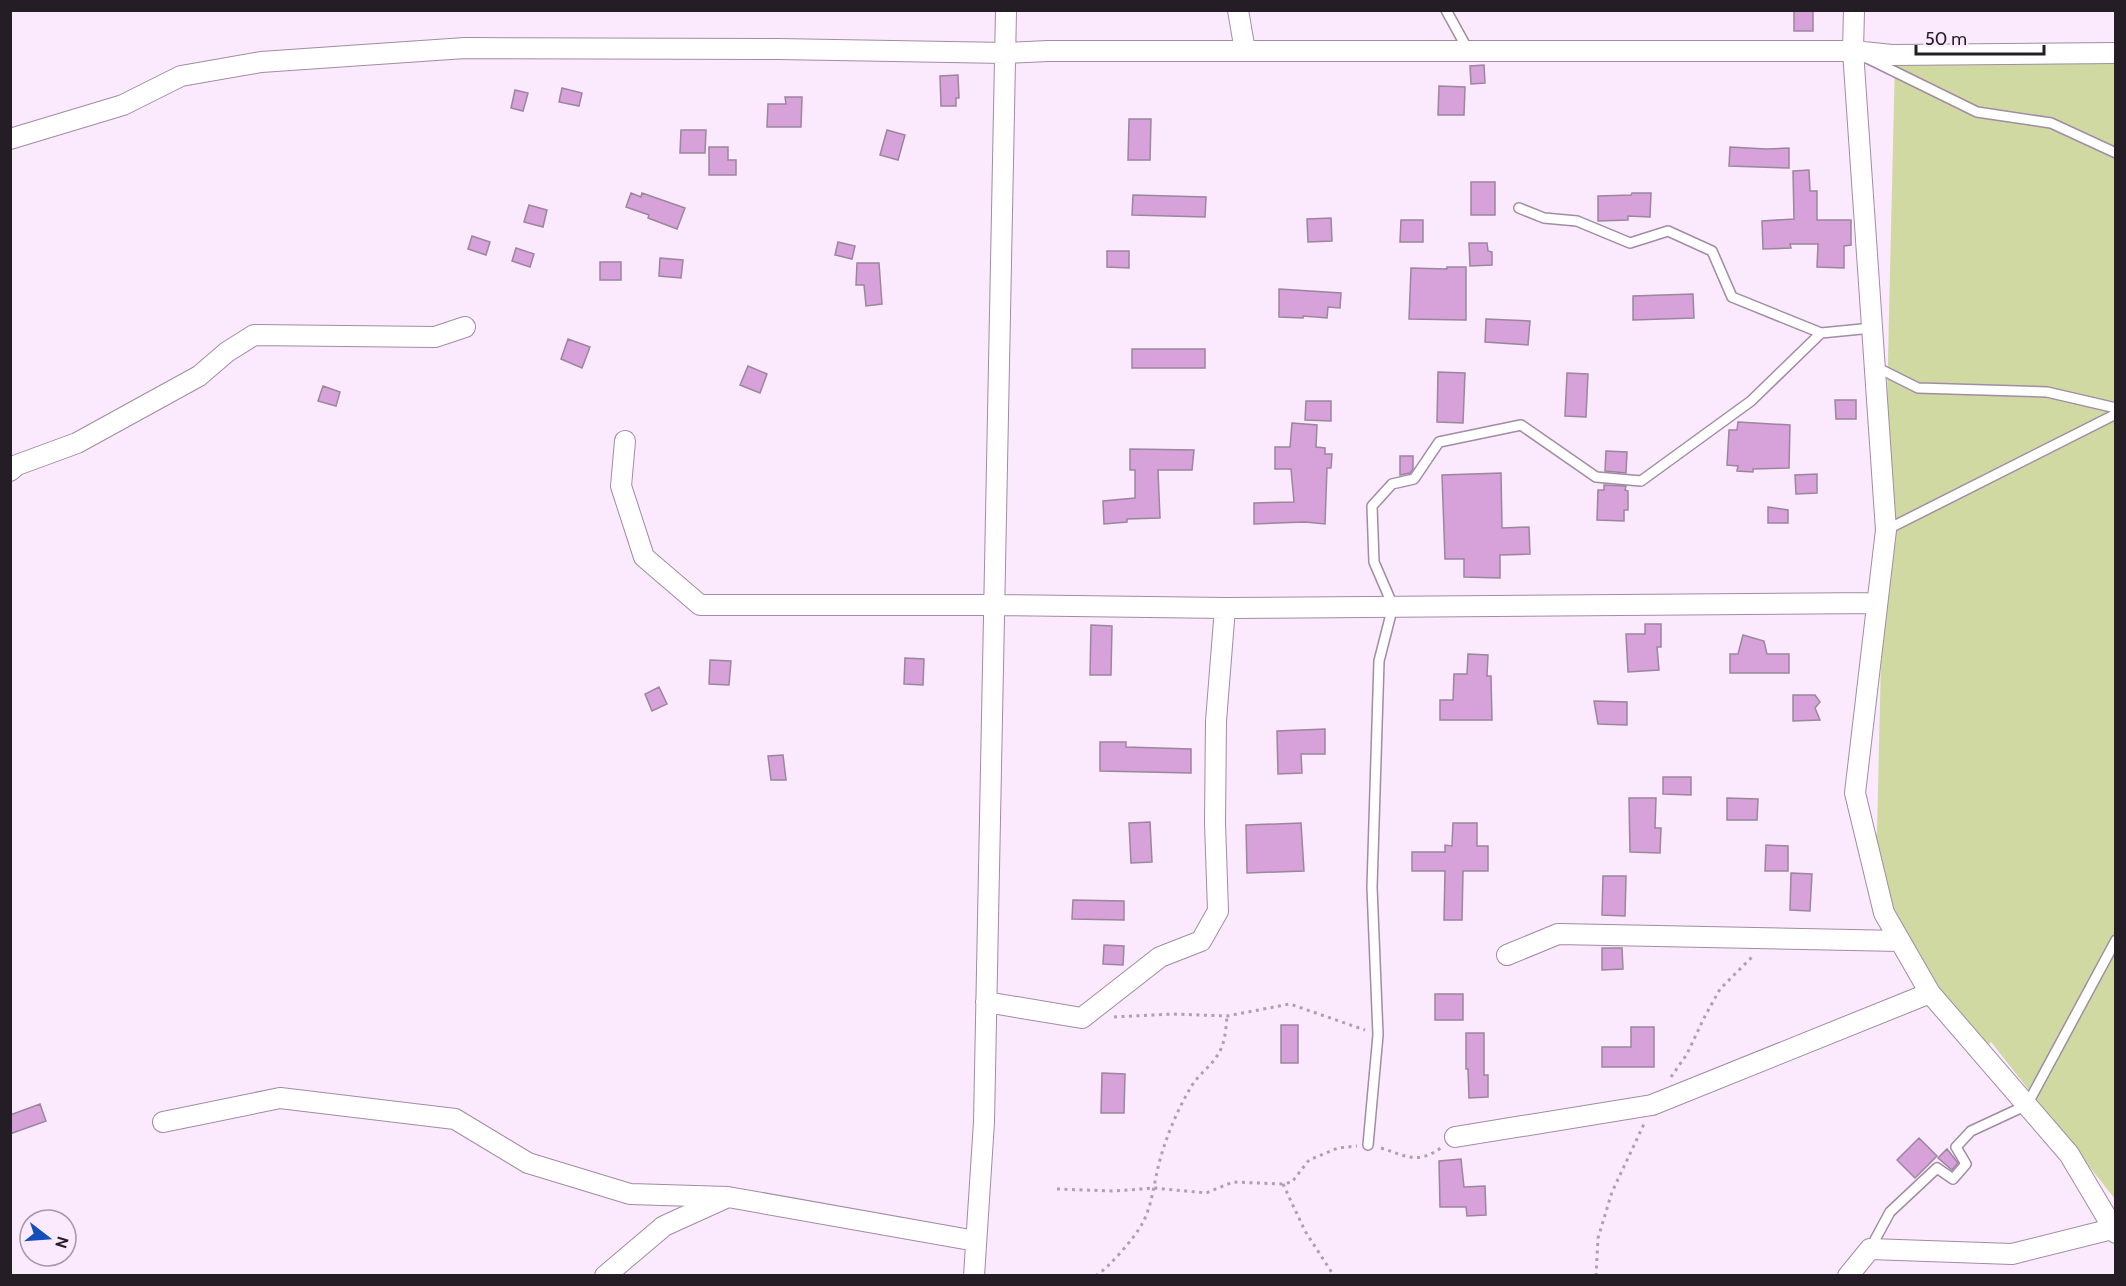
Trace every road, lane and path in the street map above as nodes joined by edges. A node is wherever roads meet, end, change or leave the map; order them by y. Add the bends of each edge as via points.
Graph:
1 (1006, 10) edge
2 (1238, 10) edge
3 (1446, 10) edge
4 (1854, 10) edge
5 (1245, 51) junction
6 (1468, 51) junction
7 (1853, 51) junction
8 (1006, 53) junction
9 (2115, 53) edge
10 (10, 139) edge
11 (2115, 153) edge
12 (1519, 208) dead end
13 (465, 327) dead end
14 (1872, 328) junction
15 (1821, 333) junction
16 (1874, 367) junction
17 (2115, 408) edge
18 (2115, 414) edge
19 (625, 441) dead end
20 (10, 471) edge
21 (1886, 530) junction
22 (1877, 603) junction
23 (995, 605) junction
24 (1393, 606) junction
25 (1225, 608) junction
26 (2115, 940) edge
27 (1900, 941) junction
28 (1507, 955) dead end
29 (1930, 993) junction
30 (986, 1002) junction
31 (1227, 1016) junction
32 (1082, 1018) junction
33 (1378, 1035) junction
34 (2027, 1105) junction
35 (163, 1122) dead end
36 (1455, 1137) joint
37 (1368, 1144) junction
38 (1283, 1184) junction
39 (1155, 1188) junction
40 (1057, 1189) dead end
41 (728, 1197) junction
42 (2114, 1231) edge
43 (976, 1241) junction
44 (1870, 1249) junction
45 (604, 1275) edge
46 (974, 1275) edge
47 (1096, 1275) edge
48 (1334, 1275) edge
49 (1848, 1275) edge

1 - 8 street
2 - 5 street
3 - 6 lane
4 - 7 street
5 - 6 street
5 - 8 street
6 - 7 street
7 - 9 street via 1892,55
7 - 11 lane via 1977,112 2051,123
7 - 14 street
8 - 10 street via 465,48 261,62 181,76 123,105
8 - 23 street
12 - 15 lane via 1544,218 1577,221 1630,243 1668,231 1712,251 1732,297
13 - 20 street via 435,338 254,335 199,376 77,443
14 - 15 lane
14 - 16 street
15 - 24 lane via 1751,401 1641,481 1596,477 1521,425 1439,442 1414,479 1392,484 1372,506 1374,562
16 - 17 lane via 1918,388 2047,392
16 - 21 street
18 - 21 lane
19 - 23 street via 621,486 644,557 700,605
21 - 22 street
22 - 24 street
22 - 27 street via 1855,793 1884,913
23 - 25 street
23 - 30 street
24 - 25 street
24 - 33 lane via 1379,661 1372,887
25 - 32 street via 1216,721 1218,910 1201,941 1160,957
26 - 34 lane
27 - 28 street via 1558,934
27 - 29 street
29 - 34 street
29 - 36 street via 1652,1105
30 - 32 street
30 - 43 street via 984,1122
31 - 32 path
31 - 33 path via 1290,1004
31 - 39 path via 1218,1056 1190,1088 1171,1130
33 - 37 lane
34 - 42 street via 2069,1154
34 - 44 lane via 1971,1131 1956,1147 1966,1164 1953,1179 1937,1168 1890,1212
35 - 41 street via 280,1098 455,1119 528,1163 630,1194
36 - 37 path via 1422,1158
37 - 38 path via 1338,1148 1309,1160 1292,1182
38 - 39 path via 1233,1182 1206,1193
38 - 48 path via 1305,1231
39 - 40 path
39 - 47 path via 1138,1230
41 - 43 street
41 - 45 street via 664,1226
42 - 44 street via 2012,1254
43 - 46 street
44 - 49 street

